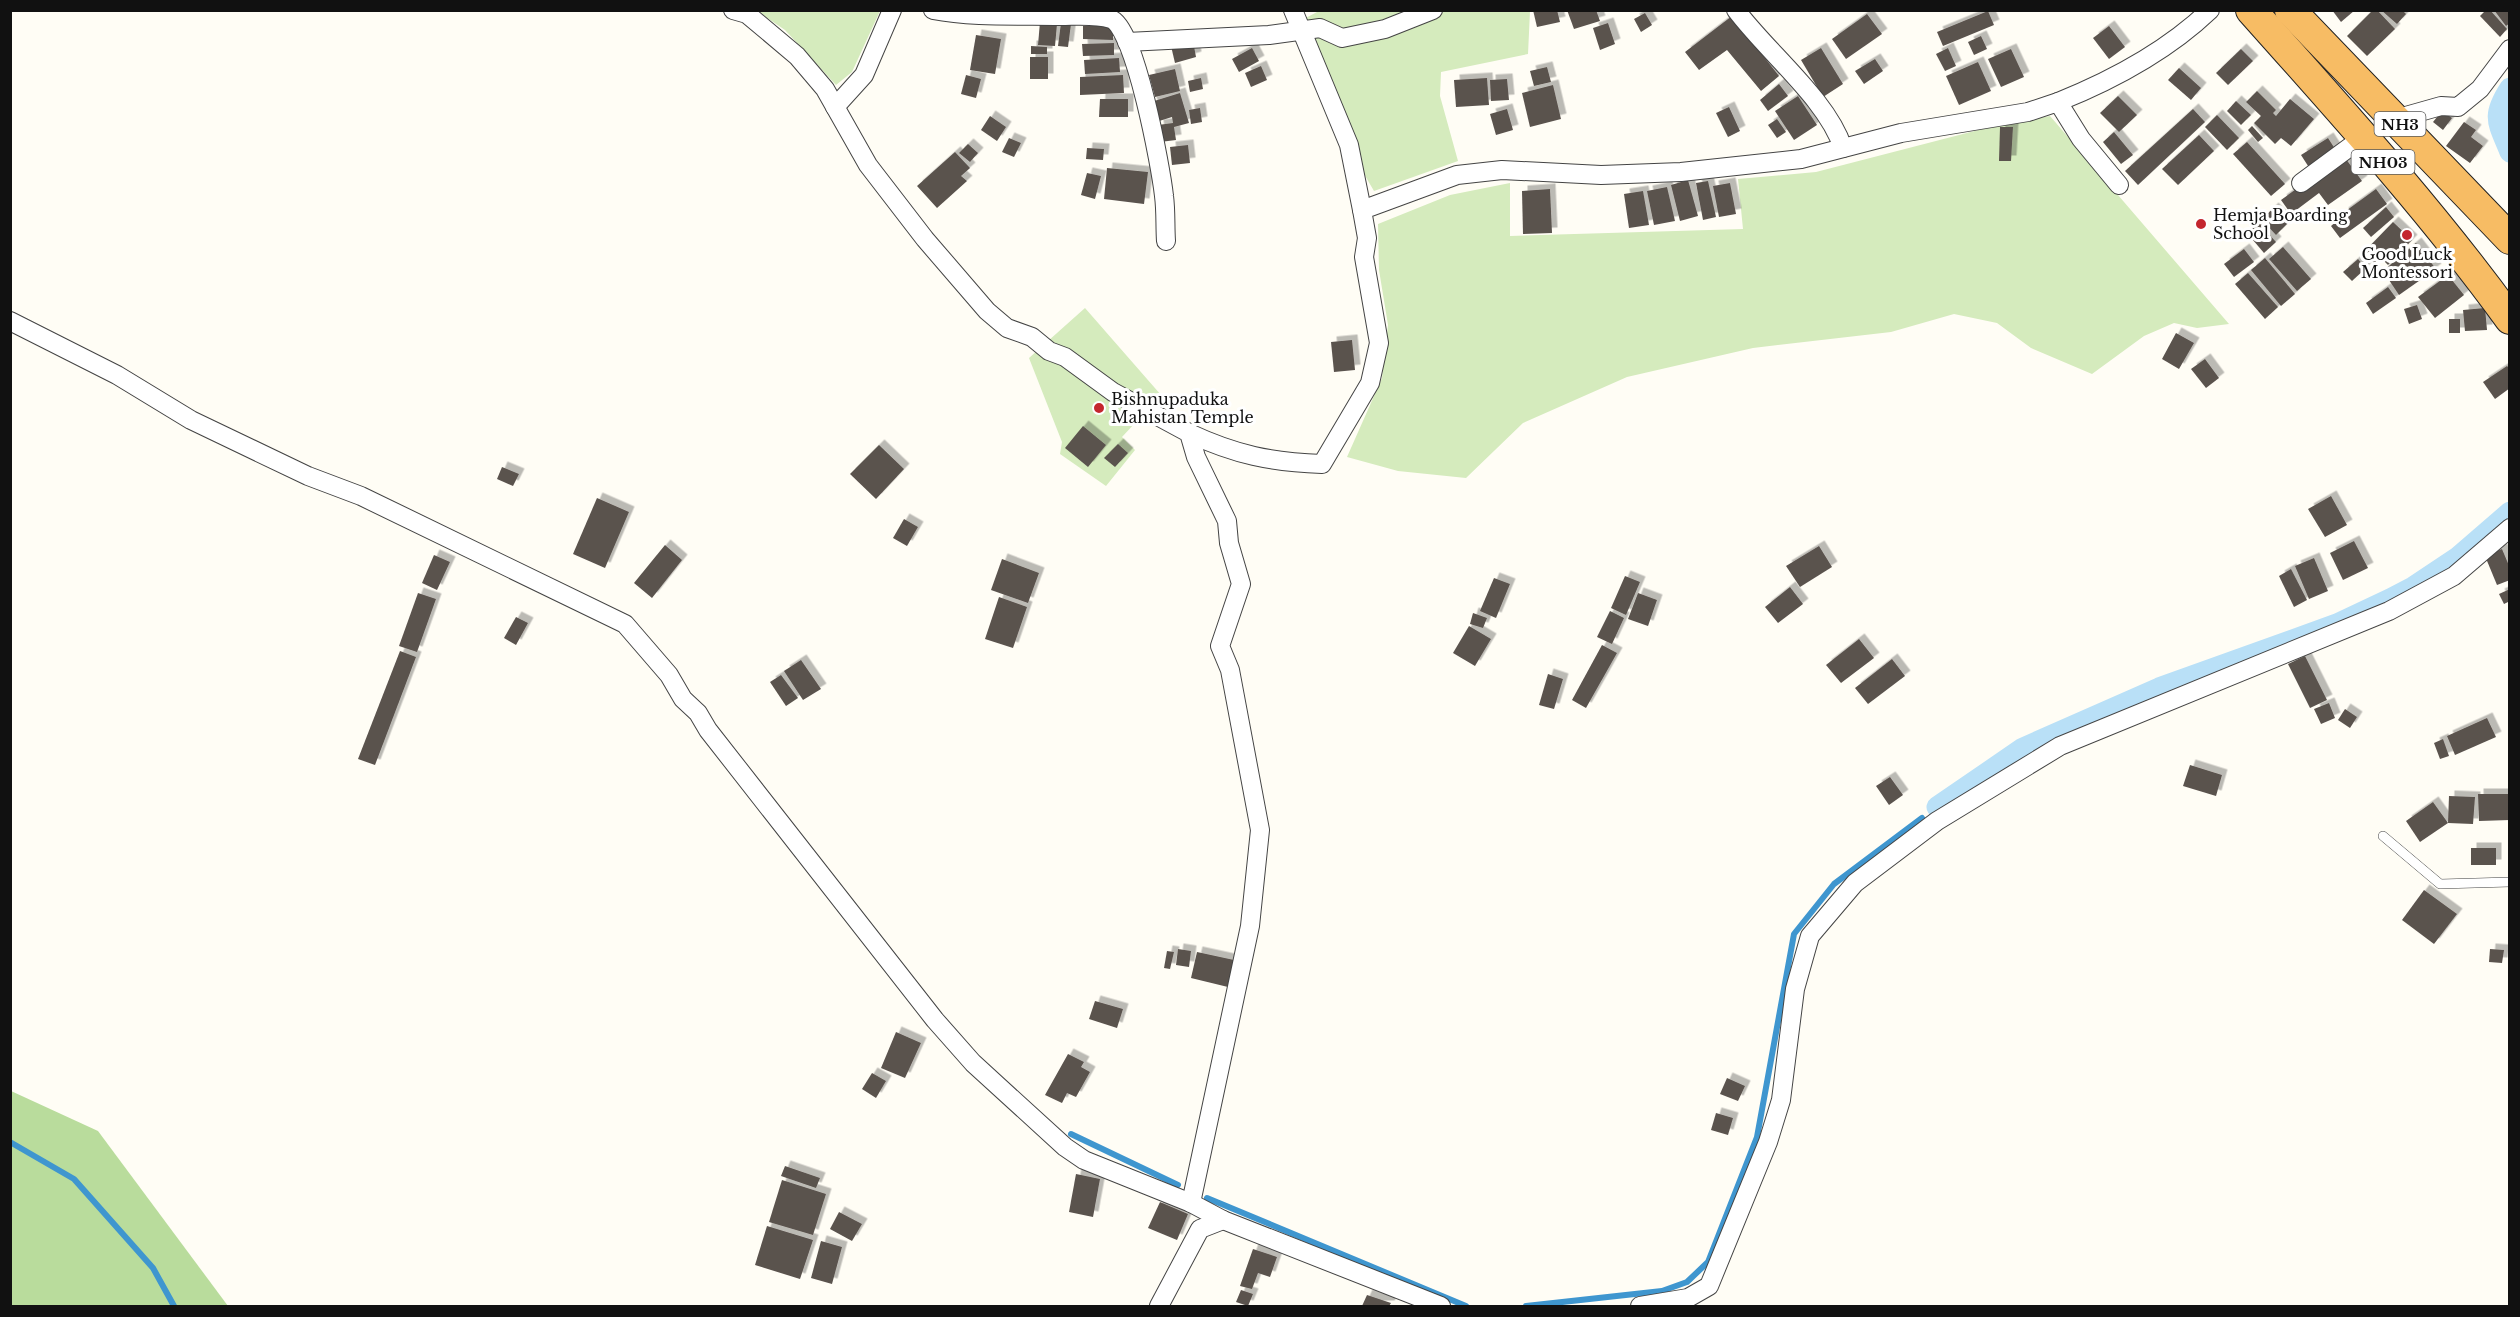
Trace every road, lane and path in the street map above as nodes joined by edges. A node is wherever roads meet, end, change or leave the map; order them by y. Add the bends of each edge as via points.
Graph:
1 (733, 10) edge
2 (892, 10) edge
3 (933, 10) edge
4 (1293, 10) edge
5 (1433, 10) edge
6 (1736, 10) edge
7 (2210, 10) edge
8 (2251, 10) edge
9 (2290, 10) edge
10 (1302, 30) junction
11 (1127, 42) junction
12 (2510, 49) edge
13 (2058, 102) junction
14 (835, 107) junction
15 (2395, 119) junction
16 (2362, 138) junction
17 (1843, 148) junction
18 (2301, 183) dead end
19 (2119, 185) dead end
20 (1362, 210) junction
21 (2510, 239) edge
22 (1166, 242) dead end
23 (2510, 319) edge
24 (10, 321) edge
25 (1189, 433) junction
26 (2510, 528) edge
27 (2383, 836) dead end
28 (2510, 882) edge
29 (1191, 1203) junction
30 (1222, 1220) junction
31 (1160, 1306) edge
32 (1441, 1306) edge
33 (1640, 1306) edge

1 - 14 street via 747,14 797,56
2 - 14 street via 864,75
3 - 11 street via 1113,19
4 - 10 street
5 - 10 street via 1385,29 1342,38 1320,28
6 - 17 street via 1837,129
7 - 13 street via 2151,56
8 - 16 highway, NH03
9 - 15 highway, NH3
10 - 11 street
10 - 20 street via 1349,144
11 - 22 street via 1156,144 1165,199
12 - 15 street via 2480,89 2458,107 2441,106
13 - 17 street via 2028,112 1901,133
13 - 19 street via 2081,139
14 - 25 street via 868,165 987,311 1007,328 1032,337 1049,351 1065,357 1113,393
15 - 21 highway, NH3
16 - 18 street
16 - 23 highway, NH03
17 - 20 street via 1801,159 1681,172 1601,175 1502,170 1457,175
20 - 25 street via 1367,237 1364,257 1379,343 1370,383 1322,464 1278,462 1234,451
24 - 29 street via 117,375 191,420 308,476 361,496 625,624 669,675 683,699 698,713 935,1020 973,1063 1084,1160
25 - 29 street via 1196,457 1227,521 1241,584 1220,646 1230,670 1260,830 1250,926
26 - 33 street via 2454,576 2389,611 2060,746 1937,820 1856,883 1809,936 1795,989 1781,1100 1768,1142 1709,1286 1688,1298
27 - 28 lane via 2440,884
29 - 30 street
30 - 31 street via 1200,1229
30 - 32 street

